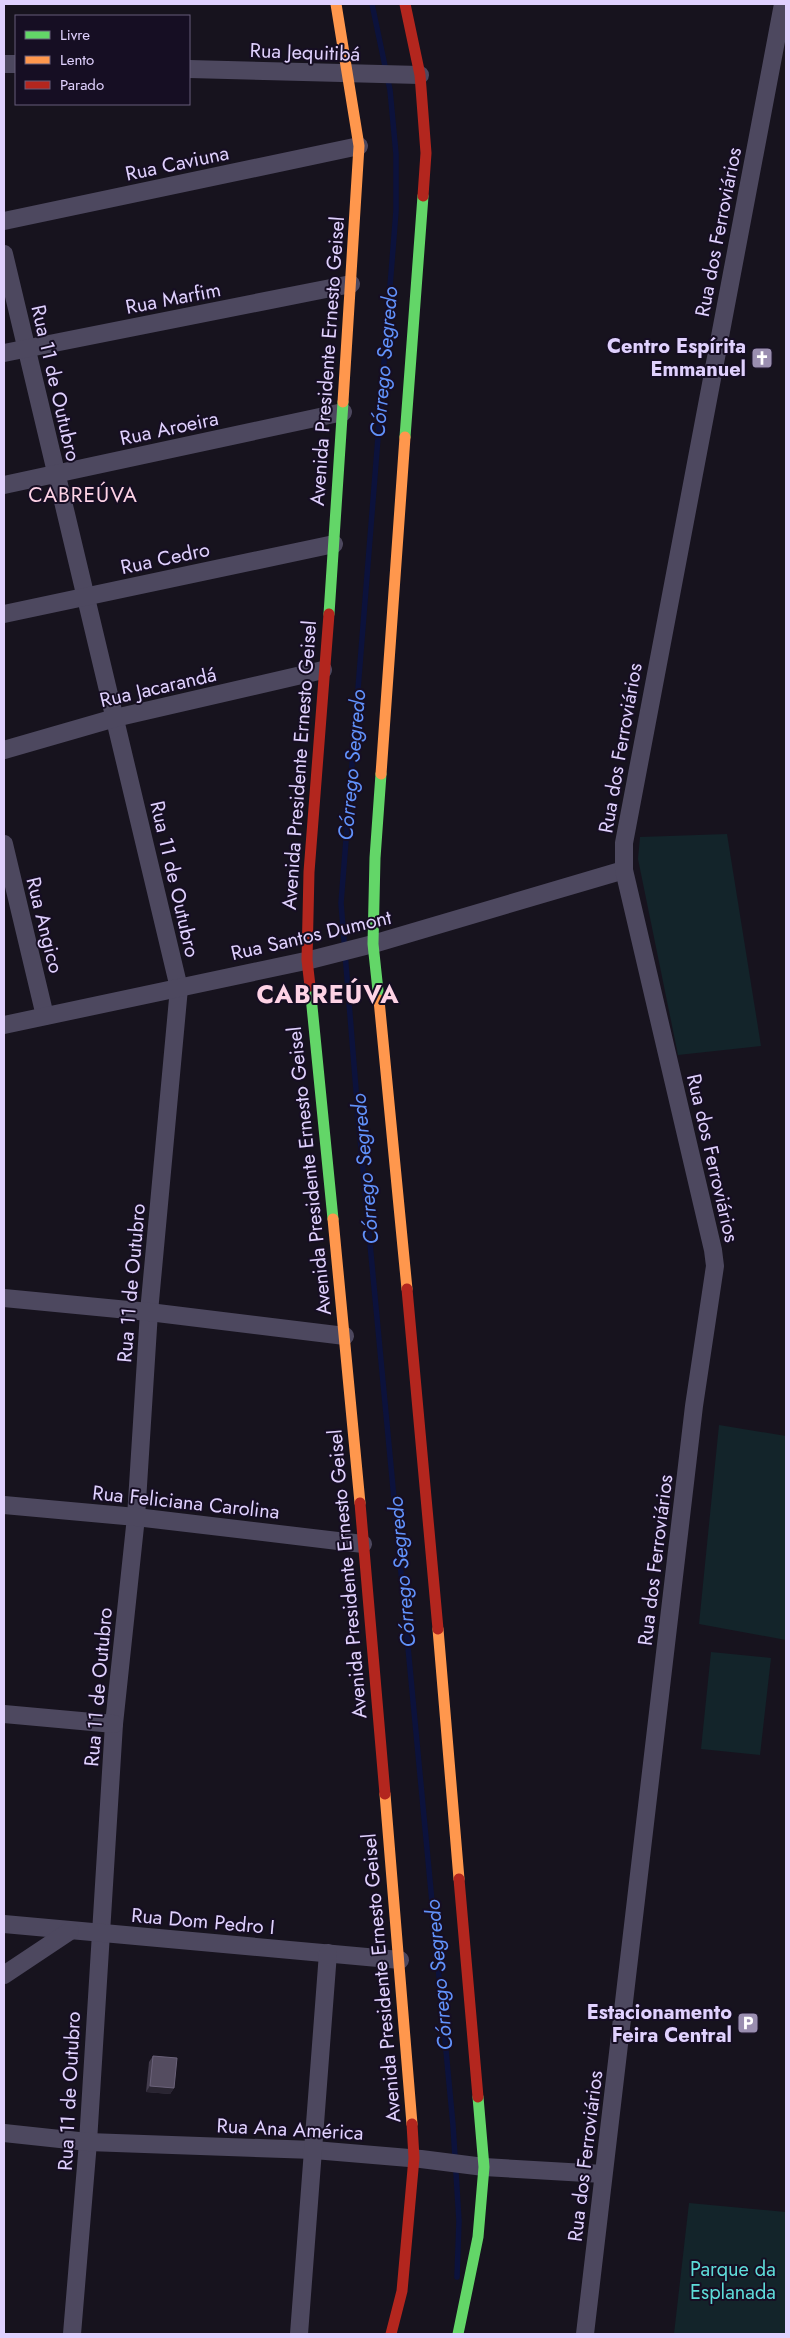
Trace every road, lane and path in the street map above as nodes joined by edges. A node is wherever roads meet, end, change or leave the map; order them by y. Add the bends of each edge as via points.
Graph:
1 (336, 4) edge
2 (405, 4) edge
3 (783, 4) edge
4 (190, 69) edge
5 (350, 74) junction
6 (417, 75) junction
7 (359, 146) junction
8 (4, 221) edge
9 (4, 254) edge
10 (351, 284) junction
11 (26, 348) junction
12 (4, 353) edge
13 (343, 412) junction
14 (56, 474) junction
15 (4, 485) edge
16 (334, 544) junction
17 (86, 597) junction
18 (4, 614) edge
19 (323, 670) junction
20 (115, 718) junction
21 (4, 750) edge
22 (4, 844) edge
23 (624, 870) junction
24 (370, 945) junction
25 (308, 960) junction
26 (179, 988) junction
27 (45, 1016) junction
28 (4, 1025) edge
29 (4, 1298) edge
30 (149, 1312) junction
31 (345, 1336) junction
32 (4, 1505) edge
33 (136, 1517) junction
34 (363, 1544) junction
35 (4, 1714) edge
36 (114, 1724) junction
37 (4, 1924) edge
38 (70, 1931) junction
39 (100, 1934) junction
40 (328, 1953) junction
41 (400, 1960) junction
42 (4, 1975) edge
43 (4, 2133) edge
44 (88, 2142) junction
45 (314, 2150) junction
46 (418, 2159) junction
47 (483, 2167) junction
48 (603, 2174) junction
49 (72, 2334) edge
50 (299, 2334) edge
51 (391, 2334) edge
52 (458, 2334) edge
53 (586, 2334) edge

1 - 5 main road, Avenida Presidente Ernesto Geisel
2 - 6 main road
3 - 23 street, Rua dos Ferroviários via 626,833
4 - 5 street, Rua Jequitibá
5 - 6 street, Rua Jequitibá
5 - 7 main road, Avenida Presidente Ernesto Geisel
6 - 24 main road via 426,153
7 - 8 street, Rua Caviuna
7 - 10 main road, Avenida Presidente Ernesto Geisel
9 - 11 street, Rua 11 de Outubro
10 - 11 street, Rua Marfim
10 - 13 main road, Avenida Presidente Ernesto Geisel
11 - 12 street, Rua Marfim
11 - 14 street, Rua 11 de Outubro
13 - 14 street, Rua Aroeira
13 - 16 main road, Avenida Presidente Ernesto Geisel
14 - 15 street, Rua Aroeira
14 - 17 street, Rua 11 de Outubro
16 - 17 street, Rua Cedro
16 - 19 main road, Avenida Presidente Ernesto Geisel
17 - 18 street, Rua Cedro
17 - 20 street, Rua 11 de Outubro
19 - 20 street, Rua Jacarandá
19 - 25 main road, Avenida Presidente Ernesto Geisel via 309,872
20 - 21 street, Rua Jacarandá
20 - 26 street, Rua 11 de Outubro
22 - 27 street, Rua Angico
23 - 24 street, Rua Santos Dumont
23 - 48 street, Rua dos Ferroviários via 715,1266 693,1416
24 - 25 street, Rua Santos Dumont
24 - 47 main road via 421,1435
25 - 26 street, Rua Santos Dumont
25 - 31 main road, Avenida Presidente Ernesto Geisel
26 - 27 street, Rua Santos Dumont
26 - 30 street, Rua 11 de Outubro
27 - 28 street, Rua Santos Dumont
29 - 30 street
30 - 31 street
30 - 33 street, Rua 11 de Outubro
31 - 34 main road, Avenida Presidente Ernesto Geisel
32 - 33 street, Rua Feliciana Carolina
33 - 34 street, Rua Feliciana Carolina
33 - 36 street, Rua 11 de Outubro
34 - 41 main road, Avenida Presidente Ernesto Geisel
35 - 36 street
36 - 39 street, Rua 11 de Outubro
37 - 38 street, Rua Dom Pedro I
38 - 39 street, Rua Dom Pedro I
38 - 42 street
39 - 40 street, Rua Dom Pedro I
39 - 44 street, Rua 11 de Outubro
40 - 41 street, Rua Dom Pedro I
40 - 45 street
41 - 46 main road, Avenida Presidente Ernesto Geisel
43 - 44 street, Rua Ana América
44 - 45 street, Rua Ana América
44 - 49 street, Rua 11 de Outubro
45 - 46 street, Rua Ana América
45 - 50 street
46 - 47 street, Rua Ana América
46 - 51 main road, Avenida Presidente Ernesto Geisel via 402,2291
47 - 48 street, Rua Ana América
47 - 52 main road via 478,2237
48 - 53 street, Rua dos Ferroviários

